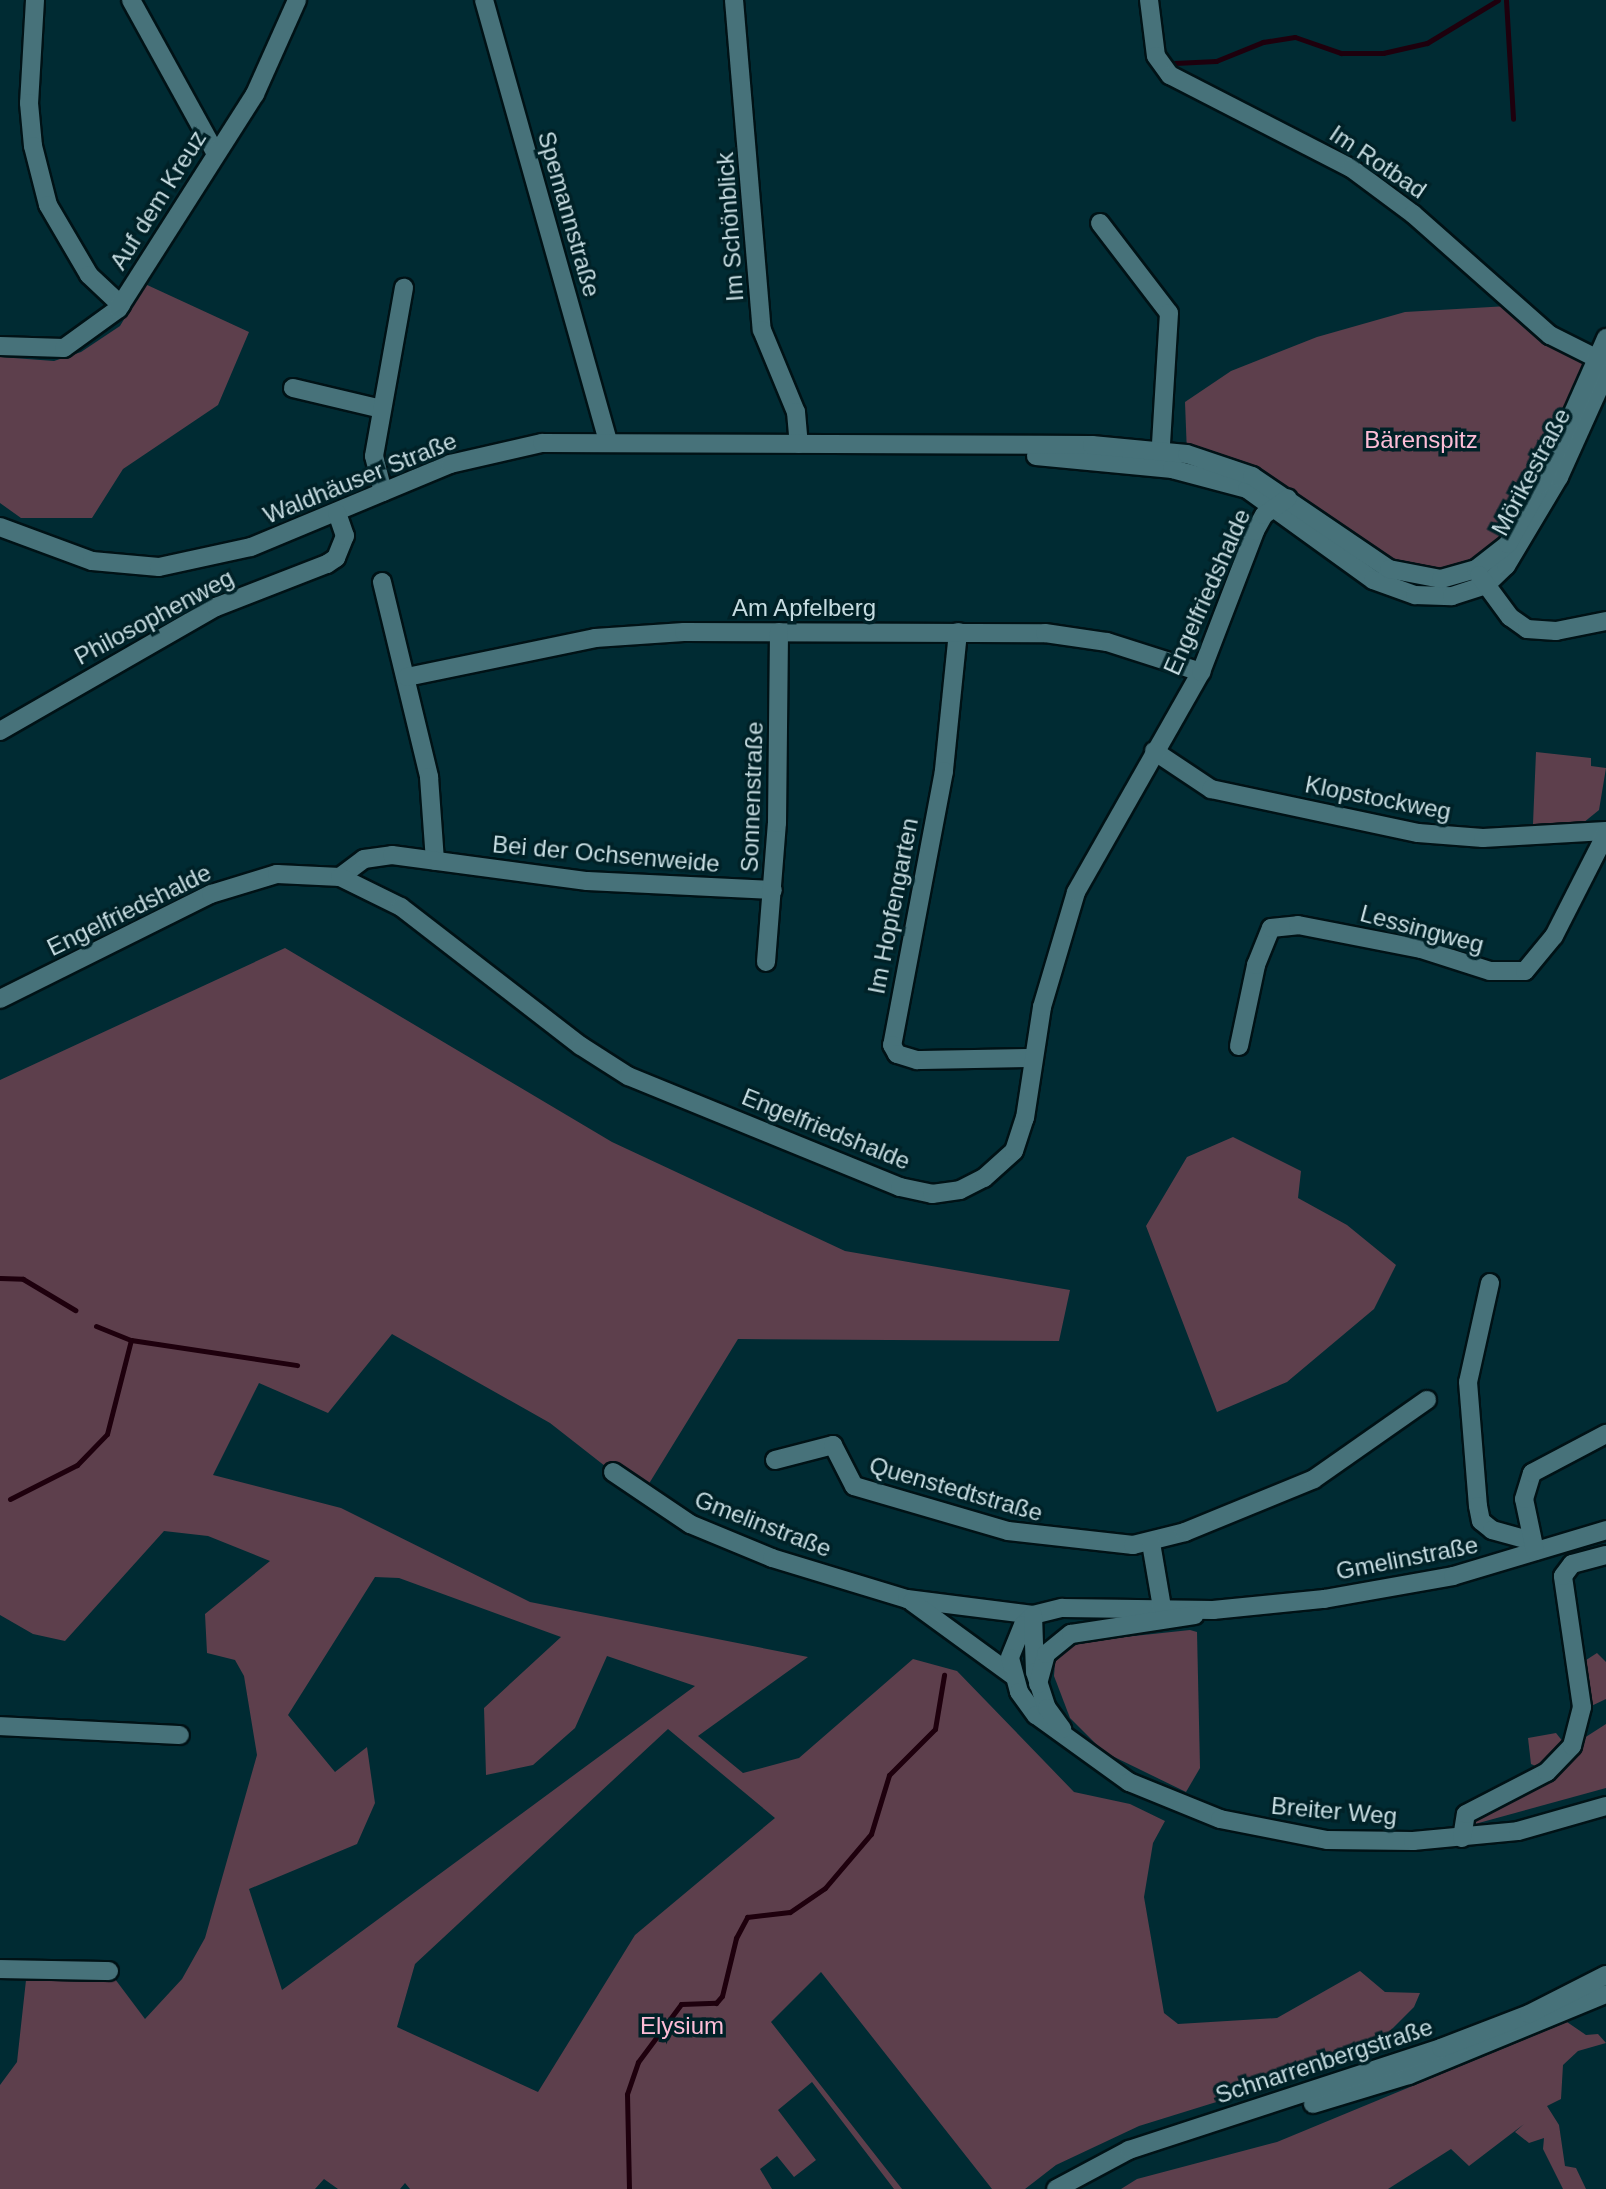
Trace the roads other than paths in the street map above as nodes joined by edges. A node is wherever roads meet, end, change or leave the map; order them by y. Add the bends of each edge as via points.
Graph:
1 (35, 0) edge
2 (131, 0) edge
3 (297, 0) edge
4 (484, 0) edge
5 (734, 0) edge
6 (1149, 0) edge
7 (215, 152) junction
8 (1100, 223) dead end
9 (404, 288) dead end
10 (121, 305) junction
11 (1606, 338) edge
12 (0, 346) edge
13 (1603, 365) edge
14 (293, 388) dead end
15 (381, 409) junction
16 (608, 441) junction
17 (799, 444) junction
18 (1160, 459) junction
19 (383, 492) junction
20 (1279, 497) junction
21 (337, 513) junction
22 (0, 527) edge
23 (1481, 577) junction
24 (382, 582) dead end
25 (1606, 621) edge
26 (779, 632) junction
27 (958, 632) junction
28 (1201, 672) junction
29 (407, 677) junction
30 (0, 731) edge
31 (1154, 751) junction
32 (1606, 832) edge
33 (435, 861) junction
34 (340, 877) junction
35 (773, 890) junction
36 (766, 962) dead end
37 (0, 999) edge
38 (1239, 1046) dead end
39 (1032, 1058) junction
40 (1490, 1283) dead end
41 (1427, 1400) dead end
42 (1606, 1434) edge
43 (775, 1460) dead end
44 (613, 1472) dead end
45 (1606, 1530) edge
46 (1151, 1543) junction
47 (1534, 1548) junction
48 (1606, 1555) edge
49 (907, 1599) junction
50 (1164, 1614) junction
51 (1033, 1615) junction
52 (1012, 1675) junction
53 (1038, 1684) junction
54 (0, 1726) edge
55 (180, 1735) dead end
56 (1073, 1744) junction
57 (1606, 1806) edge
58 (1462, 1838) junction
59 (0, 1969) edge
60 (109, 1971) dead end
61 (1606, 1975) edge
62 (1606, 1994) edge
63 (1056, 2189) edge
64 (1078, 2189) edge

1 - 10 street via 29,103 48,205 89,275
2 - 7 street
3 - 7 street, Auf dem Kreuz via 255,94
4 - 16 street, Spemannstraße
5 - 17 street, Im Schönblick via 762,330 796,412
6 - 13 street, Im Rotbad via 1156,56 1170,75 1351,168 1433,231 1543,330
7 - 10 street, Auf dem Kreuz
8 - 18 street via 1169,313
9 - 15 street
10 - 12 street, Auf dem Kreuz via 101,326 64,348
11 - 13 street, Mörikestraße
13 - 23 street, Mörikestraße via 1516,531
14 - 15 street
15 - 19 street via 374,456
16 - 17 street, Waldhäuser Straße
16 - 19 street, Waldhäuser Straße via 493,452
17 - 18 street, Waldhäuser Straße via 986,447
18 - 20 street, Waldhäuser Straße
19 - 21 street, Waldhäuser Straße
20 - 23 street, Waldhäuser Straße via 1399,572 1441,579
20 - 28 street, Engelfriedshalde via 1255,531
21 - 22 street, Waldhäuser Straße via 251,547 159,567 92,561
21 - 30 street, Philosophenweg via 345,536 336,558 327,564 216,607
23 - 25 street via 1510,617 1527,629 1556,631
24 - 29 street
26 - 27 street, Am Apfelberg
26 - 29 street, Am Apfelberg via 626,634
26 - 35 street, Sonnenstraße
27 - 28 street, Am Apfelberg via 1076,637
27 - 39 street, Im Hopfengarten via 944,771 892,1045 897,1054 917,1060
28 - 31 street, Engelfriedshalde
29 - 33 street via 429,777
31 - 32 street, Klopstockweg via 1211,789 1395,829 1464,838
31 - 39 street, Engelfriedshalde via 1071,905
32 - 38 street, Lessingweg via 1554,936 1525,971 1490,971 1421,949 1298,925 1271,928 1256,965
33 - 34 street, Bei der Ochsenweide via 376,855
33 - 35 street, Bei der Ochsenweide via 587,881
34 - 37 street, Engelfriedshalde via 277,874 211,894
34 - 39 street, Engelfriedshalde via 412,914 581,1046 628,1076 919,1192 944,1194 974,1184 1014,1151 1025,1118
35 - 36 street, Sonnenstraße
40 - 47 street via 1468,1382 1478,1506 1481,1521 1492,1530
41 - 46 street, Quenstedtstraße via 1314,1479
42 - 47 street via 1532,1473 1524,1499
43 - 46 street, Quenstedtstraße via 833,1445 854,1486 956,1518 1066,1541
44 - 49 street, Gmelinstraße via 641,1495 717,1536
45 - 47 street, Gmelinstraße
46 - 50 street
47 - 50 street, Gmelinstraße via 1395,1587
48 - 58 street via 1572,1564 1563,1576 1582,1707 1572,1746 1547,1772 1466,1814
49 - 51 street, Gmelinstraße
49 - 52 street, Gmelinstraße
50 - 51 street, Gmelinstraße via 1062,1608
50 - 53 street, Gmelinstraße via 1071,1634 1046,1654
51 - 52 street via 1016,1638
51 - 53 street, Breiter Weg
52 - 56 street, Breiter Weg via 1036,1715
53 - 56 street, Breiter Weg
54 - 55 street
56 - 58 street, Breiter Weg via 1129,1782 1247,1826 1352,1842
57 - 58 street, Breiter Weg via 1566,1821
59 - 60 street
61 - 63 street, Schnarrenbergstraße via 1529,2014 1431,2052 1129,2150
62 - 64 street, Schnarrenbergstraße via 1409,2075 1155,2152

